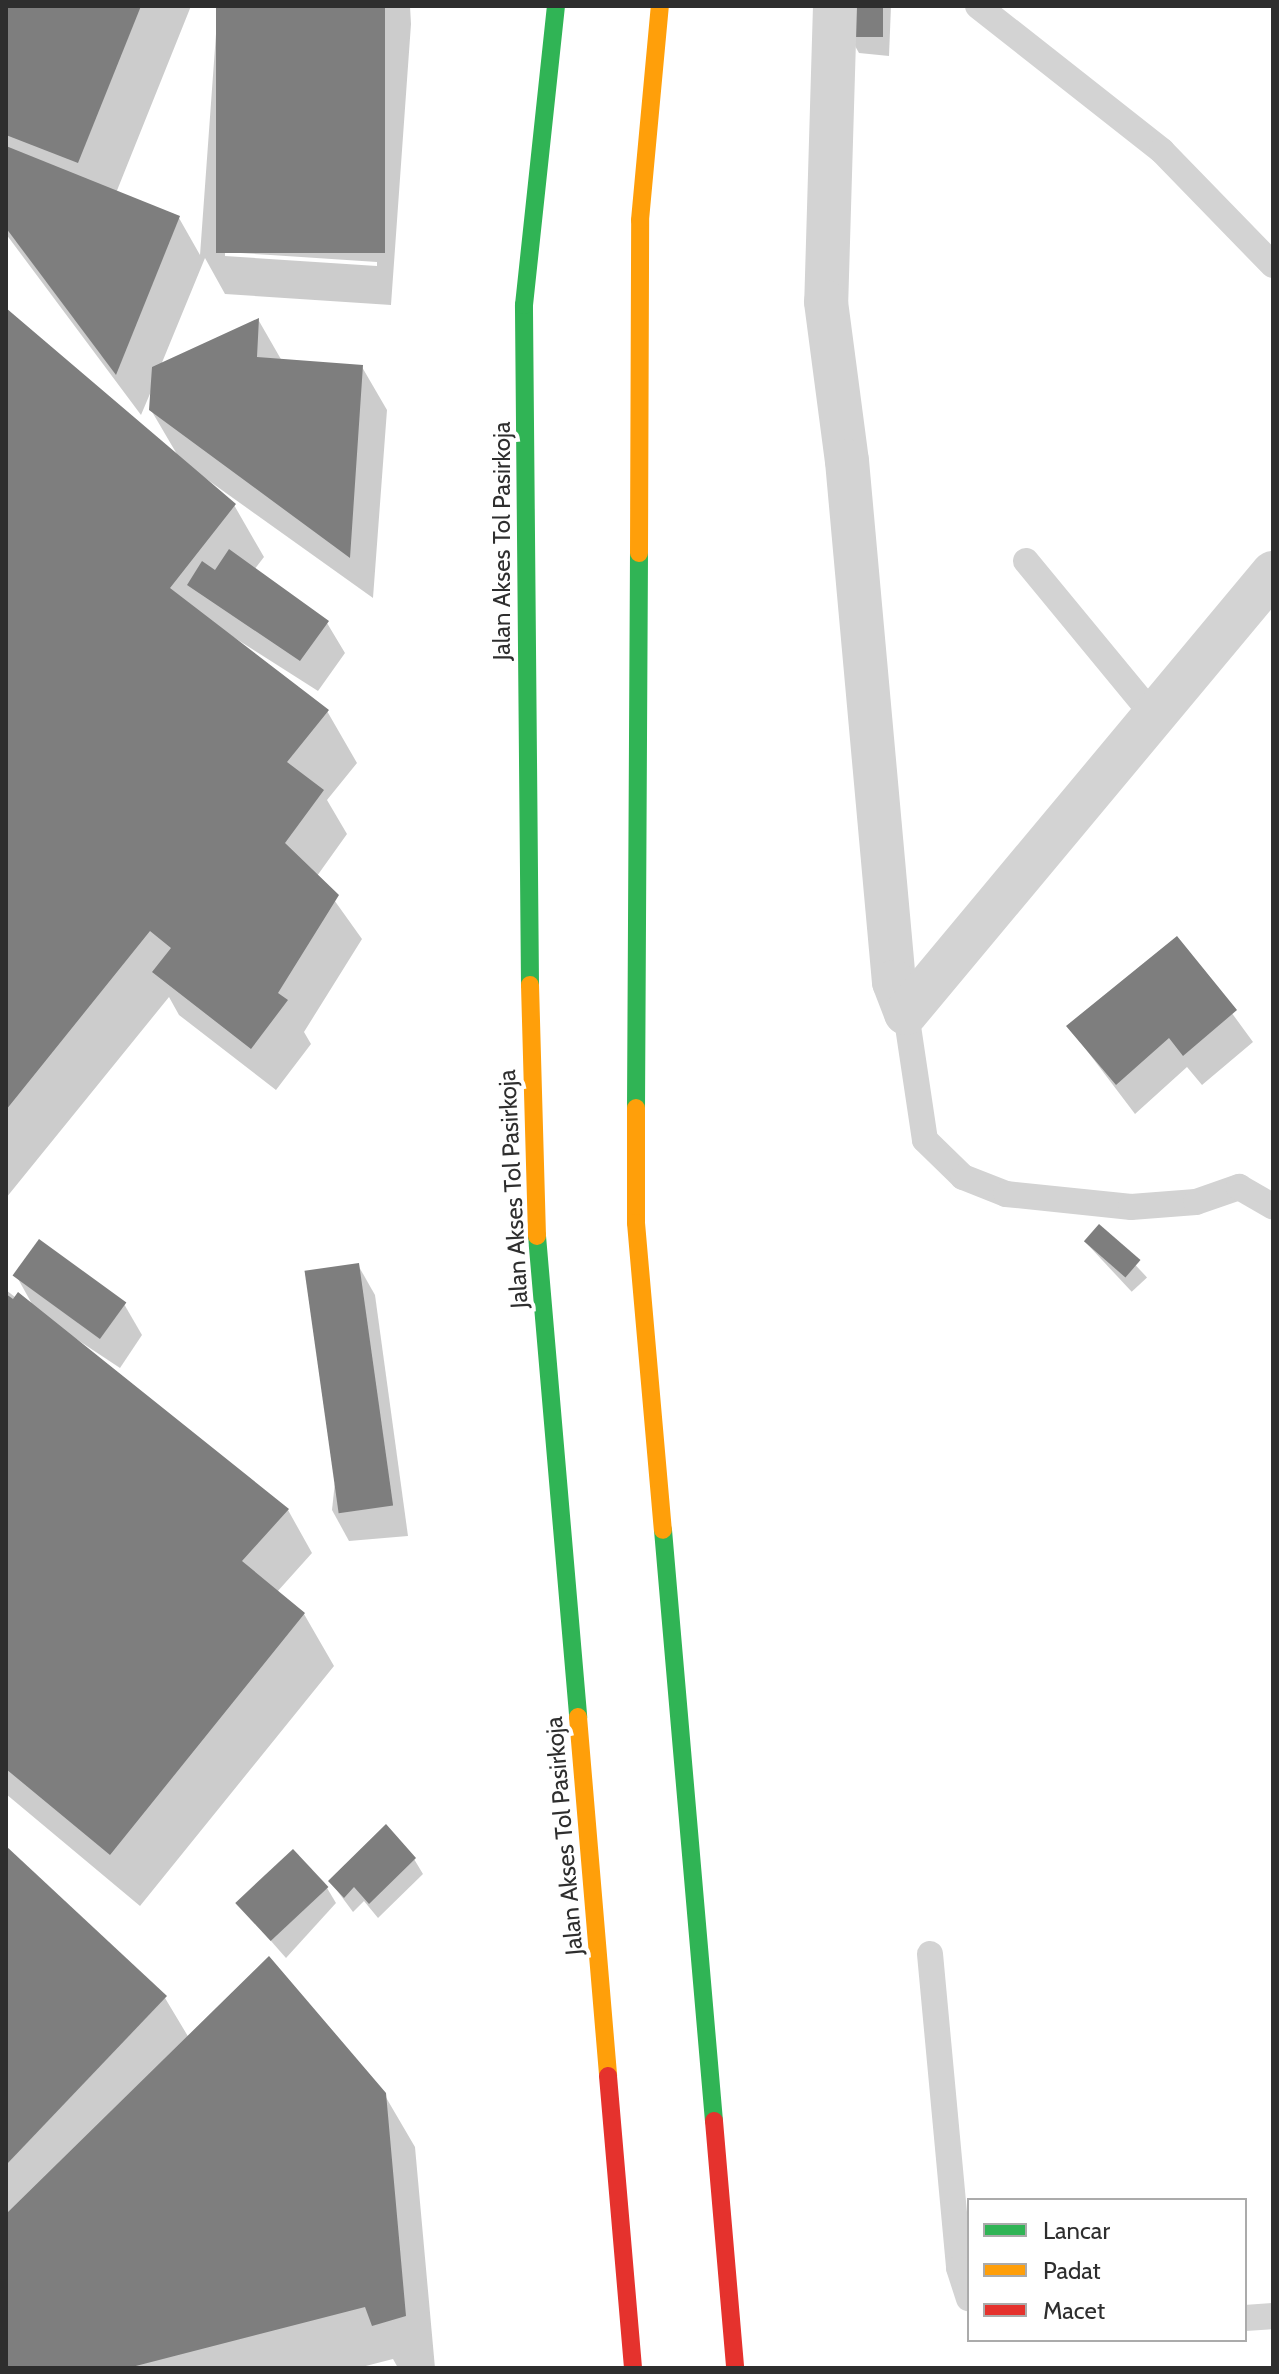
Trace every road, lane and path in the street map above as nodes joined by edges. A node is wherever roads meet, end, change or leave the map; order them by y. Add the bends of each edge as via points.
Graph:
1 (556, 6) edge
2 (660, 6) edge
3 (835, 6) edge
4 (978, 6) edge
5 (1273, 265) edge
6 (1026, 561) dead end
7 (1273, 573) edge
8 (1152, 714) junction
9 (906, 1013) junction
10 (1273, 1207) edge
11 (930, 1954) dead end
12 (967, 2292) edge
13 (1273, 2316) edge
14 (1247, 2318) edge
15 (633, 2368) edge
16 (735, 2368) edge

1 - 15 highway, Jalan Akses Tol Pasirkoja via 524,305 531,1167
2 - 16 highway via 640,220 636,1223
3 - 9 street via 826,302 847,461 894,982
4 - 5 lane via 1162,151
6 - 8 lane
7 - 8 street
8 - 9 street
9 - 10 lane via 925,1140 963,1177 1006,1194 1131,1207 1196,1202 1239,1187
11 - 12 lane via 959,2268
13 - 14 lane

